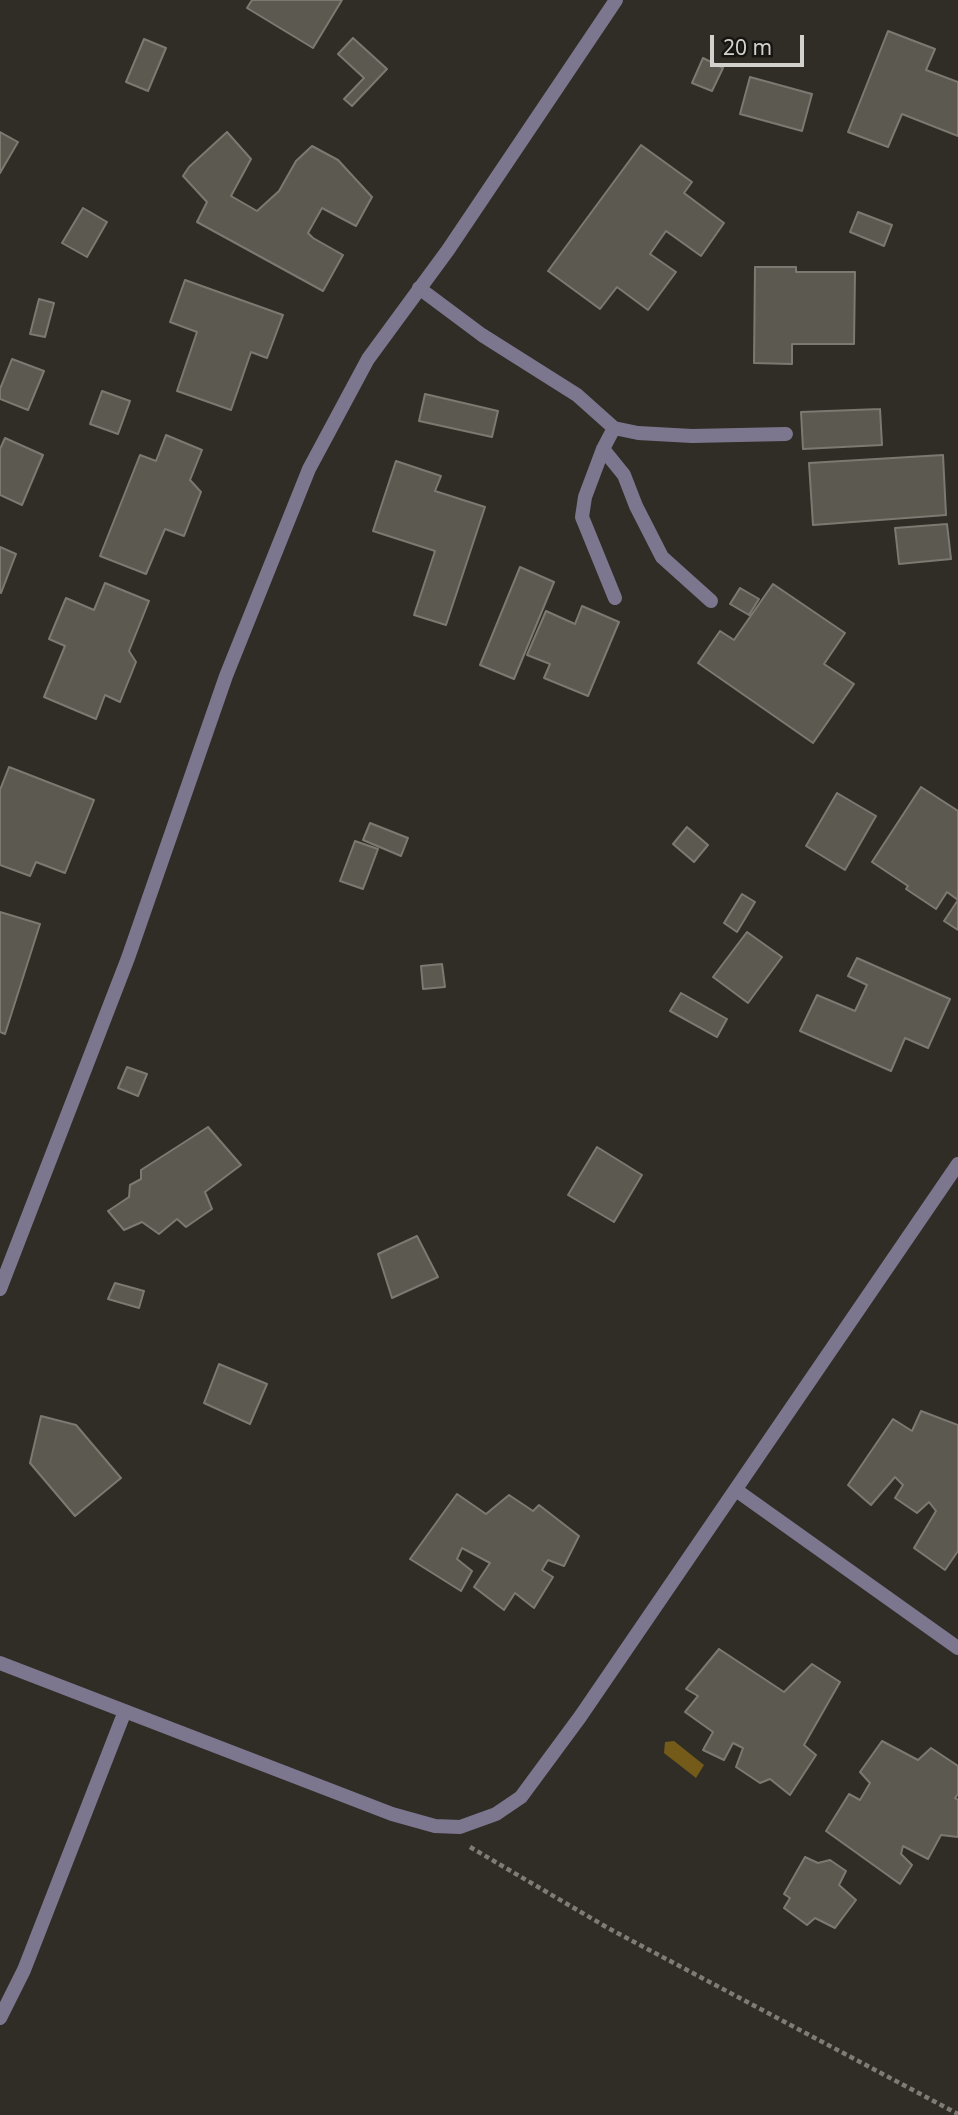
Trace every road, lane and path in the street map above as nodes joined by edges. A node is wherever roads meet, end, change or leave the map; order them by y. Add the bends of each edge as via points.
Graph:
1 (616, 0) edge
2 (419, 288) junction
3 (614, 428) junction
4 (786, 434) dead end
5 (603, 449) junction
6 (615, 598) dead end
7 (711, 601) dead end
8 (958, 1164) edge
9 (0, 1289) edge
10 (736, 1490) junction
11 (958, 1648) edge
12 (0, 1663) edge
13 (125, 1711) junction
14 (469, 1847) dead end
15 (0, 2018) edge
16 (958, 2114) edge

1 - 2 street
2 - 3 street via 482,335 577,395
2 - 9 street via 368,359 309,469 226,676 128,958
3 - 4 street via 692,436
3 - 5 street
5 - 6 street via 582,517
5 - 7 street via 624,475 662,557
8 - 10 street
10 - 11 street
10 - 13 street via 522,1797 476,1823 435,1826 392,1814
12 - 13 street
13 - 15 street via 24,1970
14 - 16 path via 608,1928

